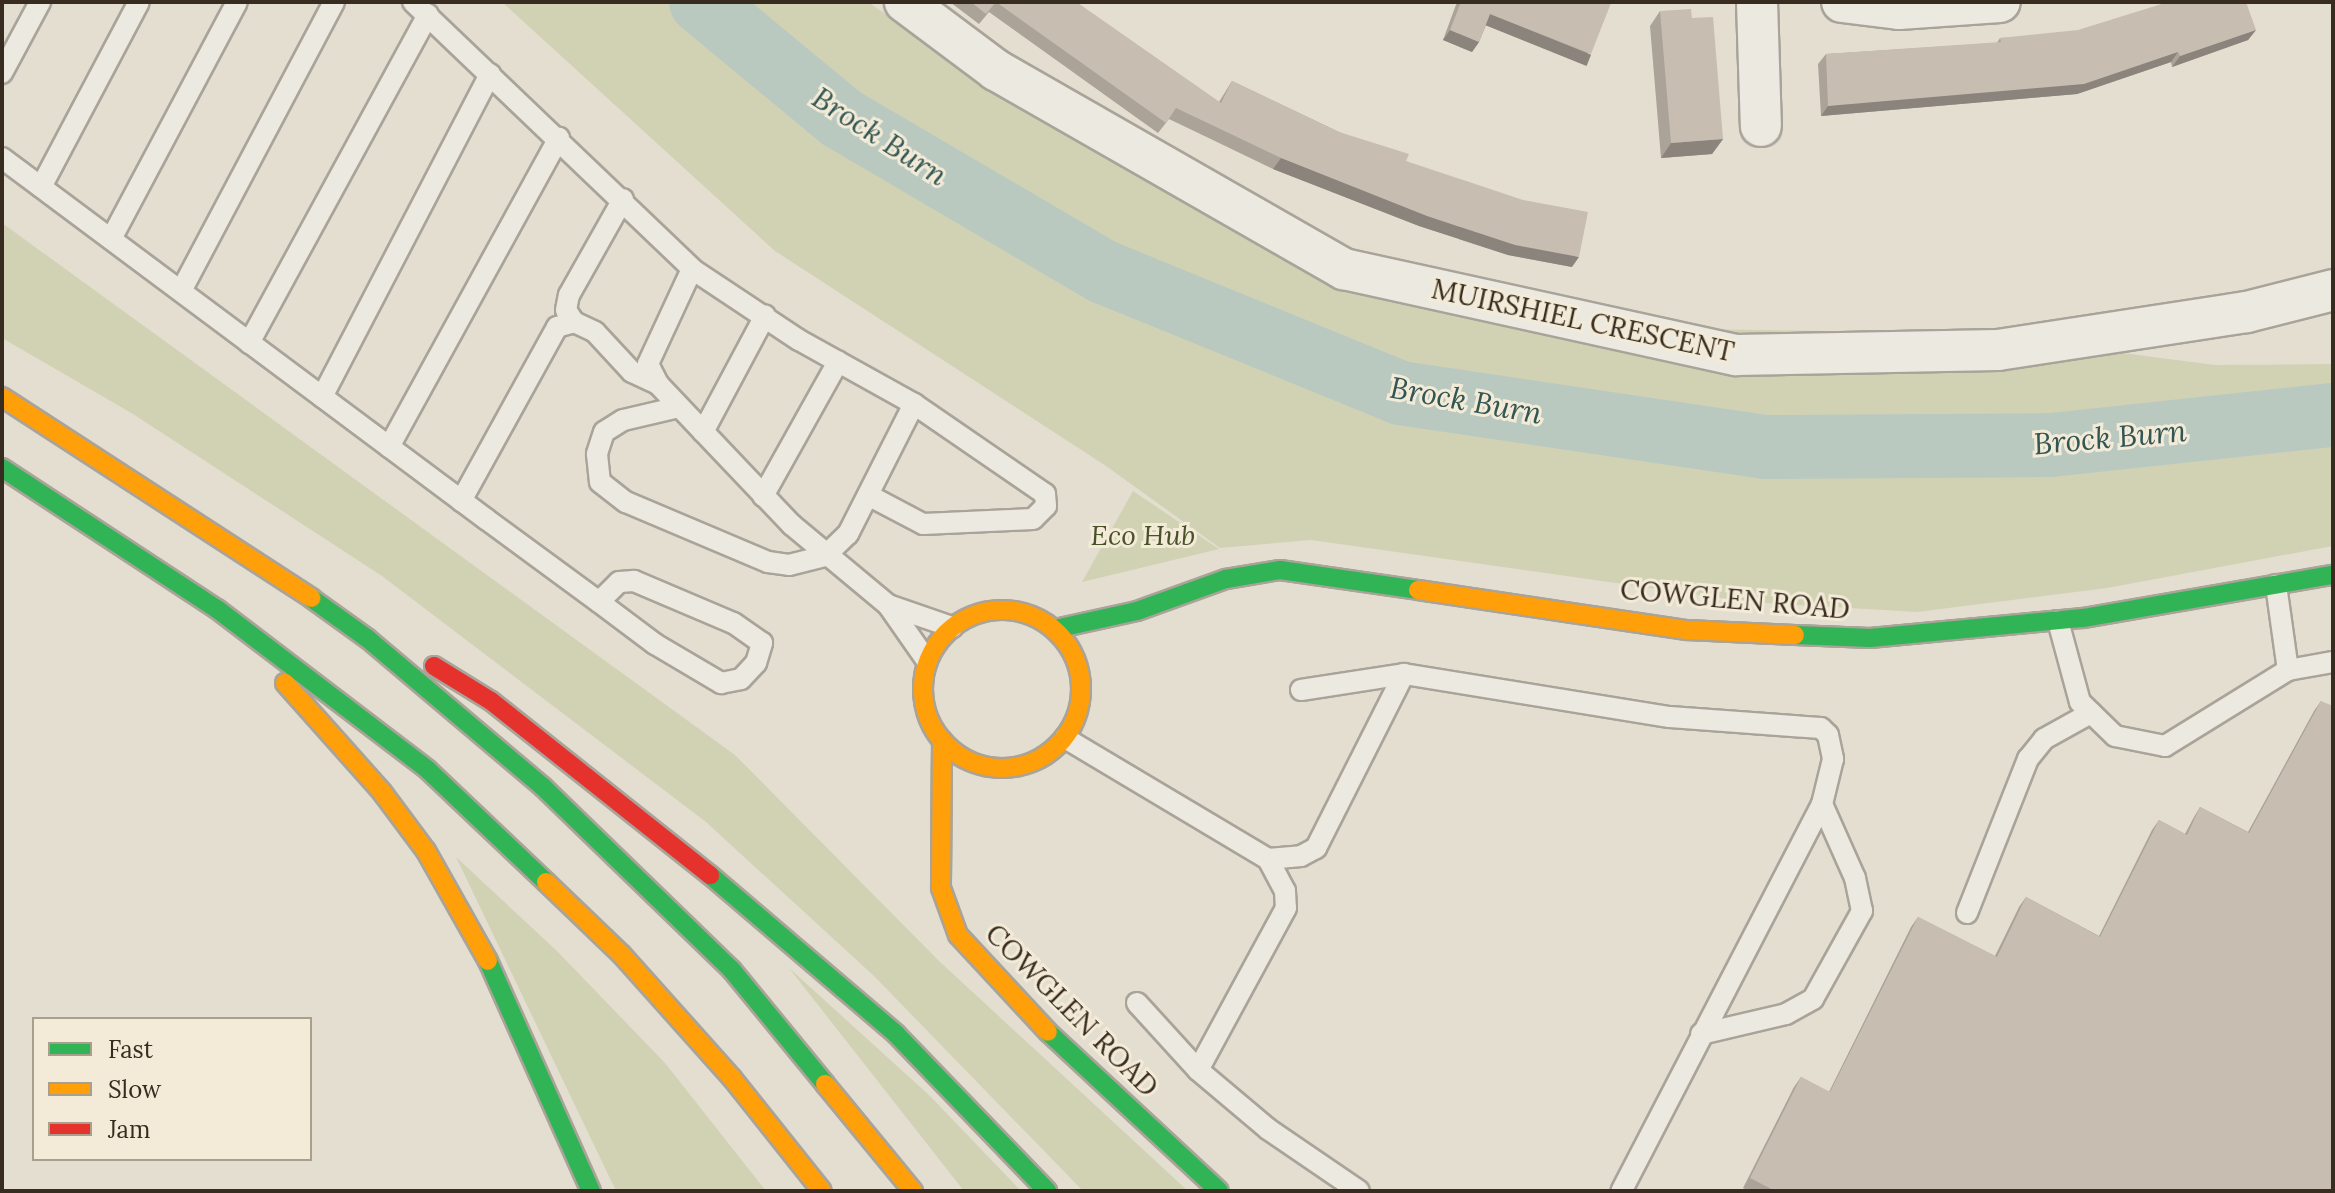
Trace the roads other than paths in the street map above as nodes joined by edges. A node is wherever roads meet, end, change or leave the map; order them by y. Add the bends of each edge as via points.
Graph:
1 (40, 2) edge
2 (139, 2) edge
3 (237, 2) edge
4 (334, 2) edge
5 (905, 2) edge
6 (1757, 2) edge
7 (1842, 2) edge
8 (2000, 2) edge
9 (420, 9) edge
10 (2, 73) edge
11 (490, 74) junction
12 (1761, 126) dead end
13 (559, 138) junction
14 (2, 158) edge
15 (41, 187) junction
16 (623, 199) junction
17 (111, 239) junction
18 (692, 269) junction
19 (2333, 290) edge
20 (181, 291) junction
21 (765, 316) junction
22 (574, 322) junction
23 (249, 343) junction
24 (838, 362) junction
25 (658, 384) junction
26 (2, 397) edge
27 (322, 397) junction
28 (914, 404) junction
29 (679, 407) junction
30 (703, 432) junction
31 (389, 447) junction
32 (2, 468) edge
33 (868, 495) junction
34 (763, 496) junction
35 (461, 501) junction
36 (227, 539) junction
37 (825, 556) junction
38 (2333, 575) edge
39 (2276, 585) junction
40 (599, 602) junction
41 (888, 605) junction
42 (217, 609) junction
43 (1137, 611) junction
44 (2058, 621) junction
45 (952, 627) junction
46 (1055, 629) junction
47 (1119, 632) dead end
48 (1100, 653) dead end
49 (927, 661) junction
50 (2333, 662) edge
51 (2288, 670) junction
52 (1081, 674) junction
53 (1404, 674) junction
54 (1301, 690) dead end
55 (2086, 708) junction
56 (1065, 738) junction
57 (942, 740) junction
58 (993, 768) junction
59 (978, 789) dead end
60 (1822, 804) junction
61 (963, 811) dead end
62 (939, 839) junction
63 (1268, 859) junction
64 (1967, 913) dead end
65 (1137, 1003) dead end
66 (1701, 1034) junction
67 (1198, 1070) junction
68 (591, 1191) edge
69 (822, 1191) edge
70 (913, 1191) edge
71 (1047, 1191) edge
72 (1219, 1191) edge
73 (1359, 1191) edge
74 (1621, 1191) edge

1 - 10 lane
2 - 15 lane
3 - 17 lane
4 - 20 lane
5 - 19 street, MUIRSHIEL CRESCENT via 996,70 1344,269 1736,355 1998,350 2247,312
6 - 12 street
7 - 8 street via 1899,9
9 - 11 lane
9 - 23 lane
11 - 13 lane
11 - 27 lane
13 - 16 lane
13 - 31 lane
14 - 15 lane
15 - 17 lane
16 - 18 lane
16 - 22 lane via 569,295 566,310
17 - 20 lane
18 - 21 lane
18 - 25 lane via 648,364
20 - 23 lane
21 - 24 lane
21 - 30 lane
22 - 25 lane via 595,332 632,372
22 - 35 lane via 557,327
23 - 27 lane
24 - 28 lane
24 - 34 lane
25 - 29 lane
26 - 36 main road
27 - 31 lane
28 - 33 lane
28 - 33 lane via 1045,494 1046,506 1033,519 923,524
29 - 30 lane
29 - 37 lane via 623,420 604,432 597,454 600,482 626,502 768,562 789,565
30 - 34 lane
31 - 35 lane
32 - 42 main road
33 - 37 lane via 848,534
34 - 37 lane
35 - 40 lane
36 - 70 main road via 368,639 620,858 731,969
36 - 71 main road via 491,701 656,831 896,1034
37 - 41 lane
38 - 39 main road, COWGLEN ROAD
39 - 44 main road, COWGLEN ROAD
39 - 51 lane
40 - 40 lane via 721,683 741,679 756,663 762,643 733,623 634,581 619,582
41 - 45 lane
41 - 49 lane
42 - 68 main road via 382,792 426,851 498,979
42 - 69 main road via 416,760 500,835 681,1019
43 - 44 main road, COWGLEN ROAD via 1226,579 1280,570 1687,630 1870,638
43 - 46 main road, COWGLEN ROAD
43 - 47 main road, COWGLEN ROAD
44 - 55 lane
45 - 46 main road via 992,610 1036,616
45 - 49 main road
46 - 52 main road
48 - 52 main road
49 - 57 main road via 927,717
50 - 51 lane
51 - 55 lane via 2165,746 2115,736
52 - 56 main road via 1082,697
53 - 54 lane
53 - 60 lane via 1670,717 1821,728 1833,759
53 - 63 lane via 1316,848 1301,856
55 - 64 lane via 2044,739 2028,759
56 - 58 main road via 1032,762
56 - 63 lane
57 - 58 main road via 957,754
57 - 62 main road, COWGLEN ROAD
58 - 59 main road
60 - 66 lane
60 - 66 lane via 1855,878 1862,911 1813,999 1786,1014
61 - 62 main road
62 - 72 main road, COWGLEN ROAD via 941,888 958,935 1008,994
63 - 67 lane via 1285,891 1286,908
65 - 67 lane
66 - 74 lane
67 - 73 lane via 1268,1129

